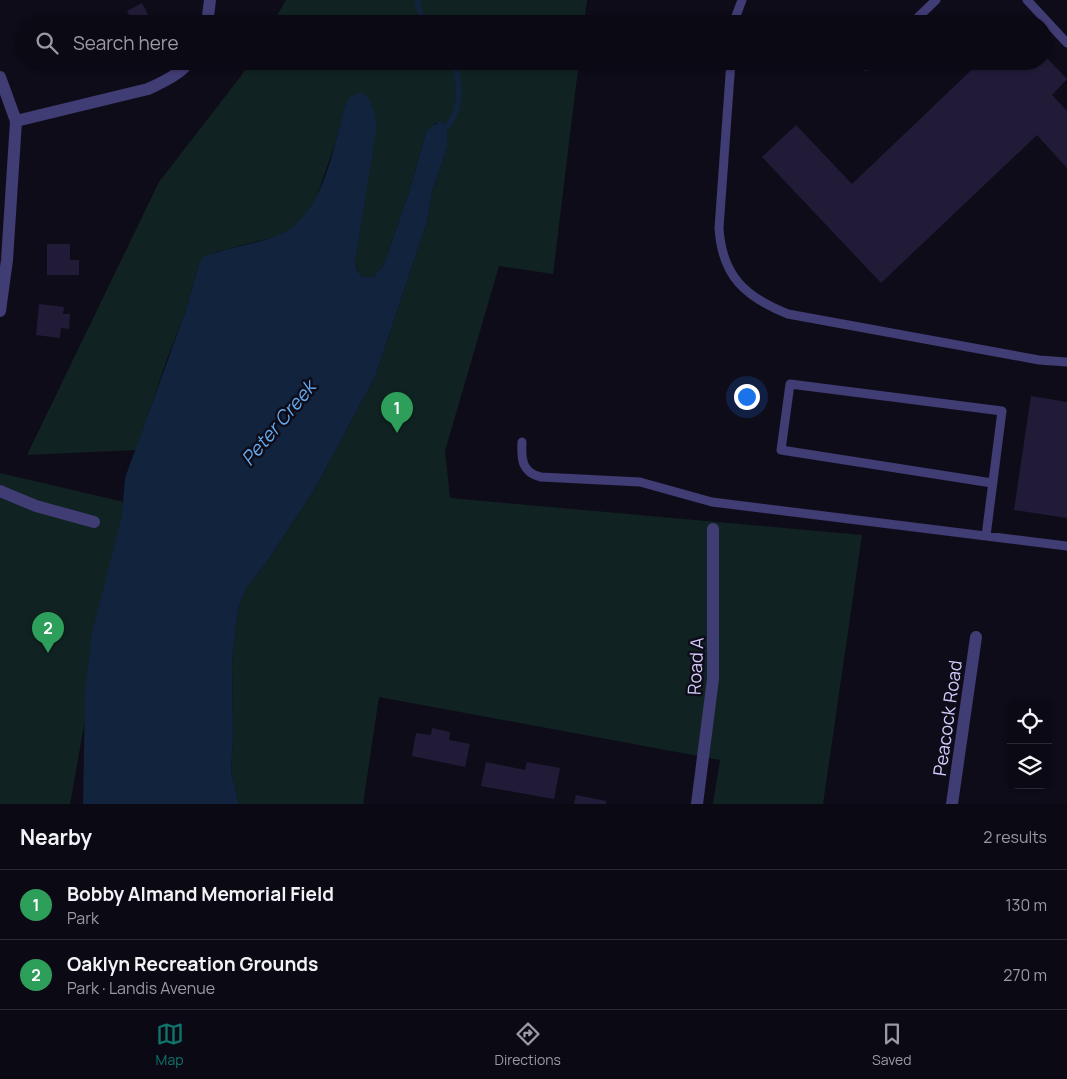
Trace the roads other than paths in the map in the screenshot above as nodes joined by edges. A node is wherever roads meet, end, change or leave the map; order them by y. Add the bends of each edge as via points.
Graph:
1 (210, 0) edge
2 (742, 0) edge
3 (936, 0) edge
4 (1027, 0) edge
5 (208, 15) edge
6 (736, 15) edge
7 (920, 15) edge
8 (1041, 15) edge
9 (1052, 27) edge
10 (1067, 43) edge
11 (181, 70) edge
12 (730, 70) edge
13 (0, 77) edge
14 (16, 121) junction
15 (4, 261) edge
16 (0, 311) edge
17 (1067, 362) edge
18 (522, 442) dead end
19 (992, 483) junction
20 (0, 491) edge
21 (94, 522) dead end
22 (713, 529) dead end
23 (986, 536) junction
24 (1067, 546) edge
25 (976, 637) dead end
26 (698, 804) edge
27 (952, 804) edge

1 - 5 street
2 - 6 lane
3 - 7 lane
4 - 8 lane
9 - 10 lane
11 - 14 street via 148,89
12 - 17 lane via 720,247 731,275 748,294 788,314 1039,360
13 - 14 street
14 - 15 street
15 - 16 street
18 - 23 lane via 524,468 541,477 640,482 712,502
19 - 19 lane via 1002,411 790,384 781,450
19 - 23 lane
20 - 21 street via 36,506
22 - 26 street, Road A via 713,680
23 - 24 lane
25 - 27 street, Peacock Road

